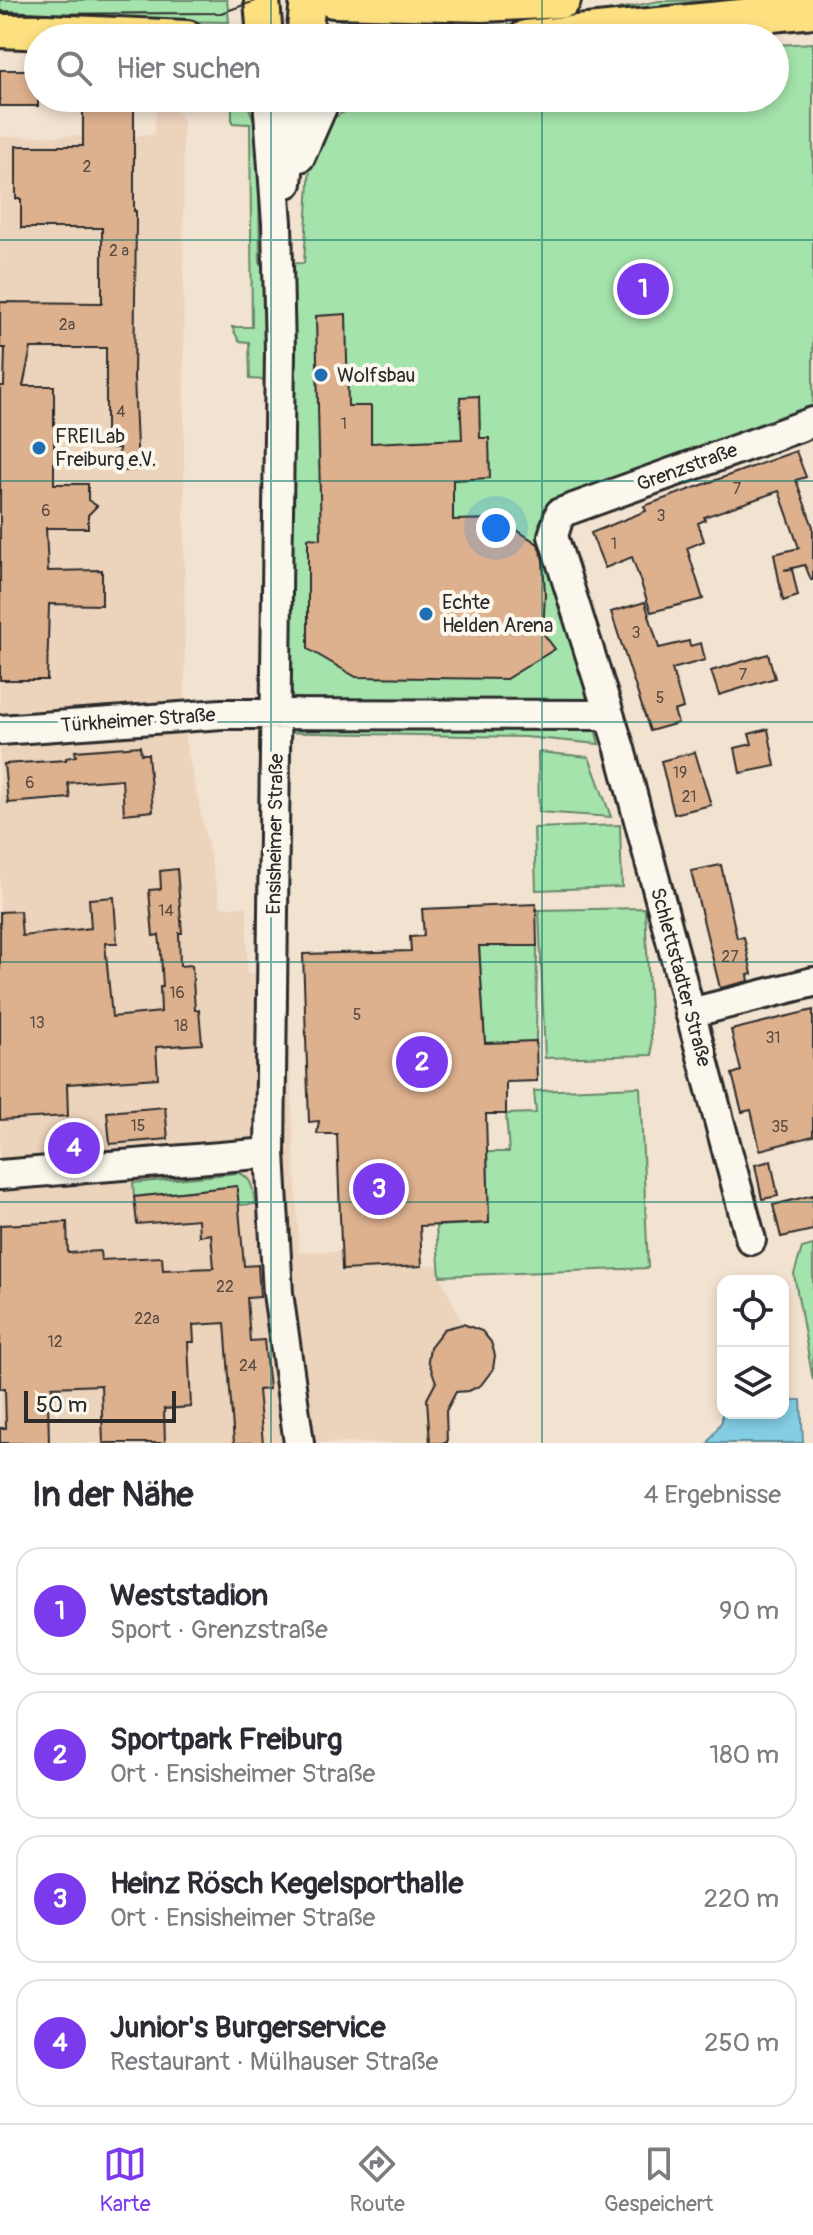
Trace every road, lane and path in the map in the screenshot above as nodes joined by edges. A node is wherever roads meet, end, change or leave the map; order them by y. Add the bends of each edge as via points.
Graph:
1 (262, 0) edge
2 (308, 0) edge
3 (333, 0) edge
4 (563, 0) edge
5 (477, 2) edge
6 (813, 10) edge
7 (264, 24) edge
8 (305, 24) edge
9 (670, 24) edge
10 (0, 30) edge
11 (24, 31) edge
12 (266, 112) edge
13 (294, 112) edge
14 (319, 112) edge
15 (286, 192) junction
16 (277, 223) junction
17 (813, 422) edge
18 (560, 513) joint
19 (609, 715) junction
20 (276, 716) junction
21 (0, 730) edge
22 (813, 982) edge
23 (690, 1013) junction
24 (270, 1153) junction
25 (0, 1175) edge
26 (751, 1240) dead end
27 (299, 1443) edge

1 - 7 main road
2 - 8 main road
3 - 5 main road
4 - 5 main road
6 - 9 main road
10 - 11 main road
12 - 16 street, Ensisheimer Straße
13 - 15 street, Ensisheimer Straße
14 - 15 street
15 - 16 street, Ensisheimer Straße
16 - 20 street, Ensisheimer Straße
17 - 18 street, Grenzstraße
18 - 19 street, Schlettstadter Straße via 553,536
19 - 20 street
19 - 23 street, Schlettstadter Straße
20 - 21 street, Türkheimer Straße via 173,716
20 - 24 street, Ensisheimer Straße
22 - 23 street
23 - 26 street, Schlettstadter Straße
24 - 25 street
24 - 27 street, Ensisheimer Straße via 278,1293

